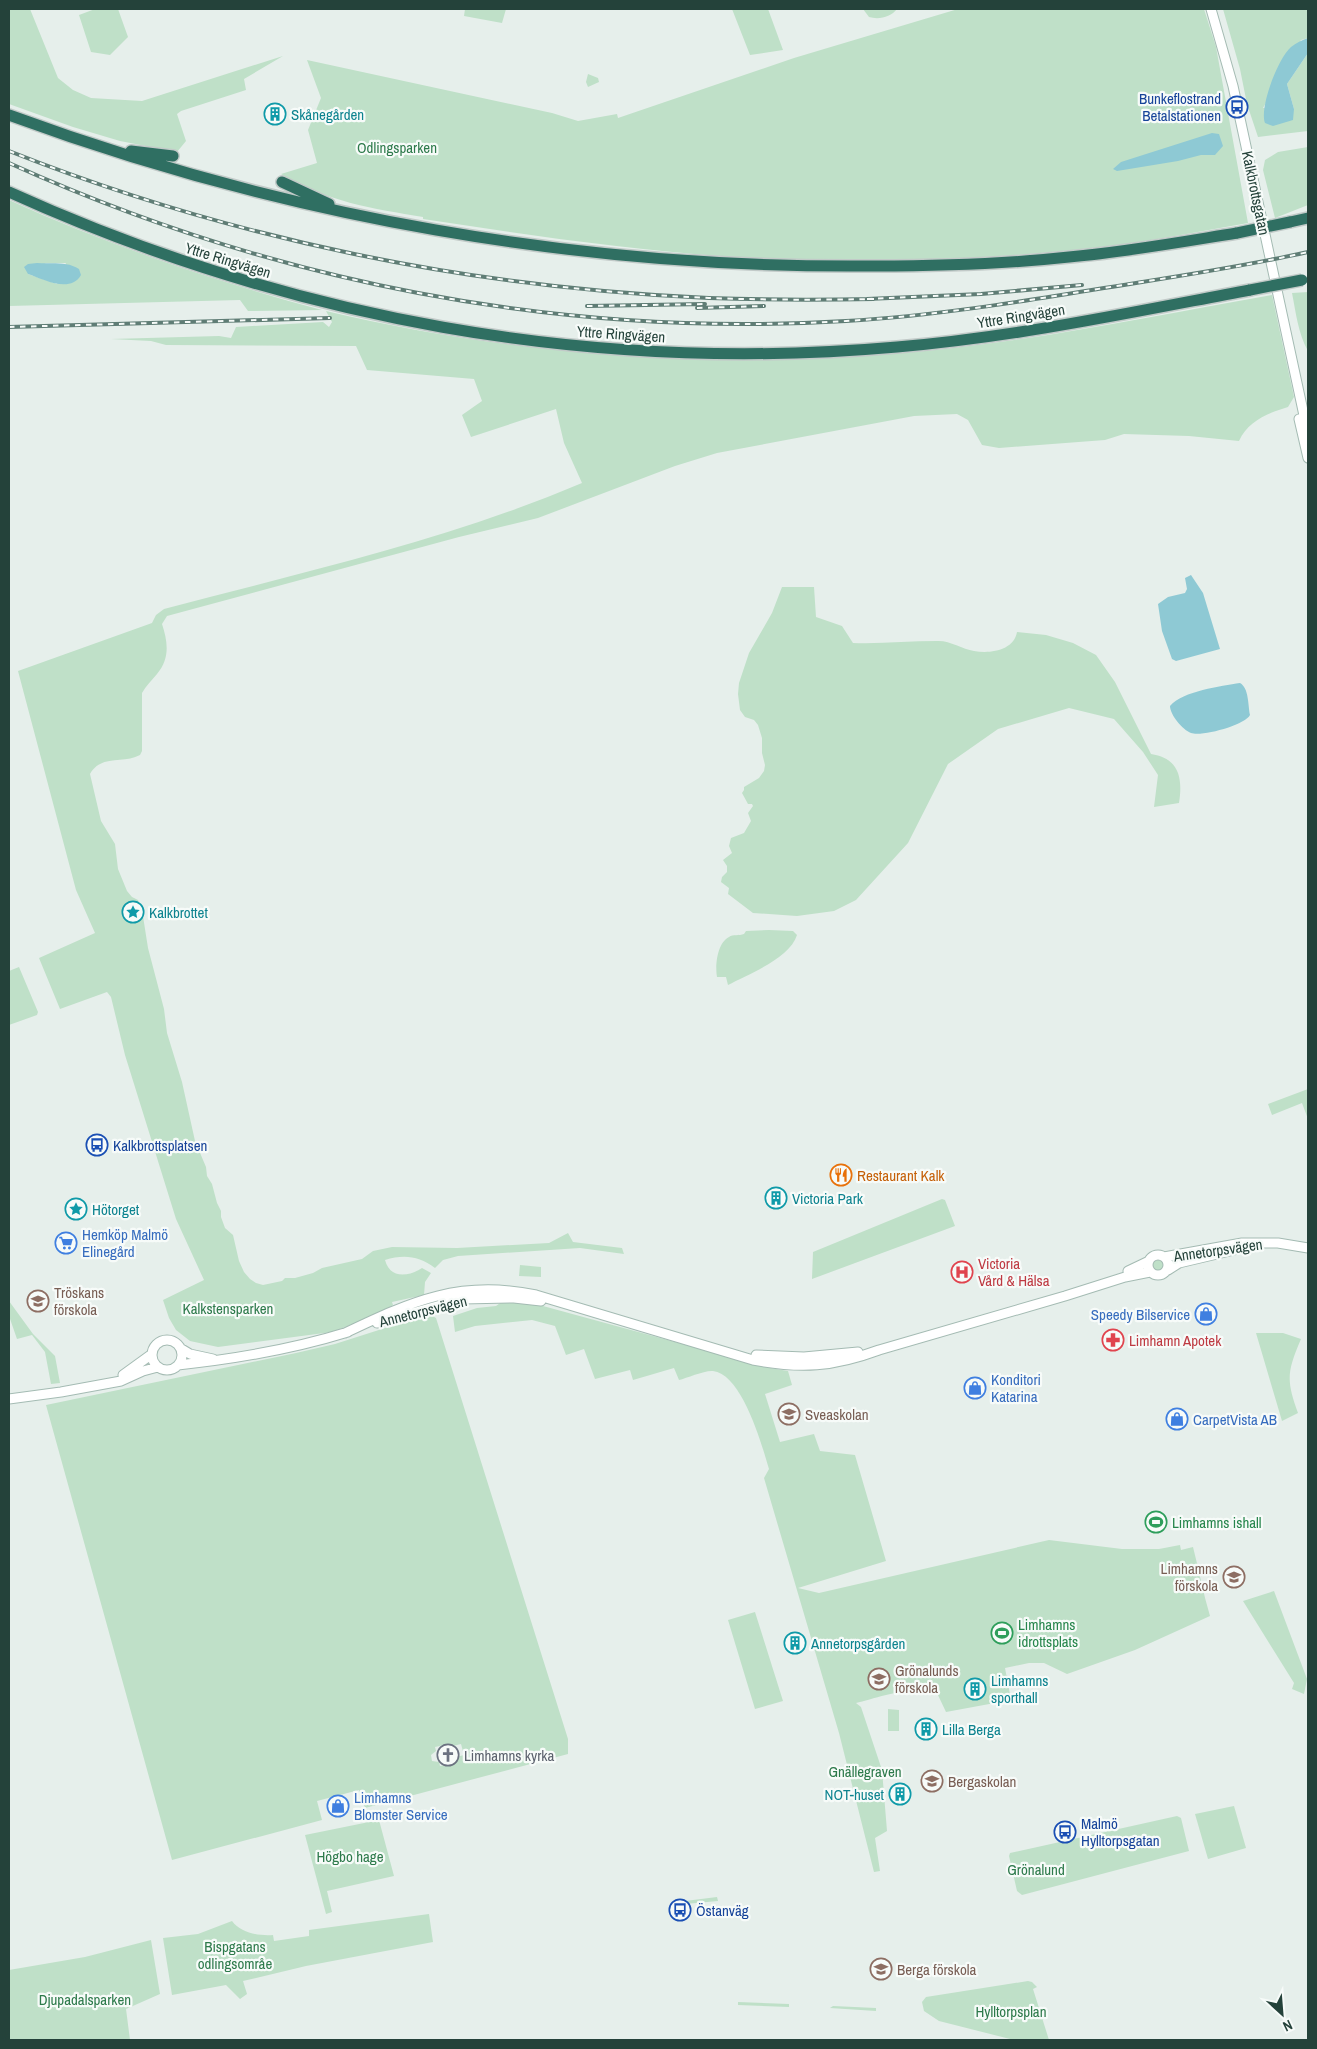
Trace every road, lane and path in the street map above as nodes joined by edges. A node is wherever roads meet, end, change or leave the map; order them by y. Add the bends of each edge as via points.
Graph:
1 (1211, 9) edge
2 (9, 115) edge
3 (92, 145) junction
4 (174, 156) dead end
5 (282, 182) dead end
6 (9, 192) edge
7 (361, 216) junction
8 (1308, 218) edge
9 (1305, 279) edge
10 (1295, 378) junction
11 (1308, 434) edge
12 (1308, 458) edge
13 (1305, 1247) edge
14 (1164, 1257) junction
15 (1149, 1261) junction
16 (1168, 1270) junction
17 (1150, 1272) junction
18 (972, 1324) junction
19 (180, 1348) junction
20 (152, 1354) junction
21 (223, 1360) junction
22 (178, 1365) junction
23 (158, 1368) junction
24 (95, 1386) junction
25 (9, 1399) edge

1 - 10 main road, Kalkbrottsgatan via 1233,86
2 - 3 highway
3 - 4 highway
3 - 7 highway via 215,182
5 - 7 highway
6 - 9 highway, Yttre Ringvägen, bridge via 143,248 278,292 408,322 484,335 631,350 777,354 973,339
7 - 8 highway, bridge via 576,251 733,264 834,267 941,266 1067,258 1150,248
10 - 11 main road, Kalkbrottsgatan
10 - 12 main road, Kalkbrottsgatan via 1299,420
13 - 14 main road, Annetorpsvägen via 1242,1243
13 - 16 main road, Annetorpsvägen via 1266,1246 1230,1250 1180,1263
14 - 15 main road, Annetorpsvägen via 1155,1256
14 - 16 main road, Annetorpsvägen
15 - 17 main road
15 - 18 main road, Annetorpsvägen
16 - 17 main road, Annetorpsvägen via 1160,1276
17 - 18 main road, Annetorpsvägen via 1125,1276
18 - 21 main road, Annetorpsvägen via 879,1350 778,1357 724,1351 564,1304 511,1290 486,1288 438,1295 397,1308 344,1333
19 - 20 main road via 172,1341 163,1340
19 - 21 main road, Annetorpsvägen via 190,1354
19 - 22 main road via 182,1357
20 - 23 main road
20 - 24 main road via 128,1372
21 - 22 main road, Annetorpsvägen
22 - 23 main road via 168,1370
23 - 24 main road
24 - 25 main road

